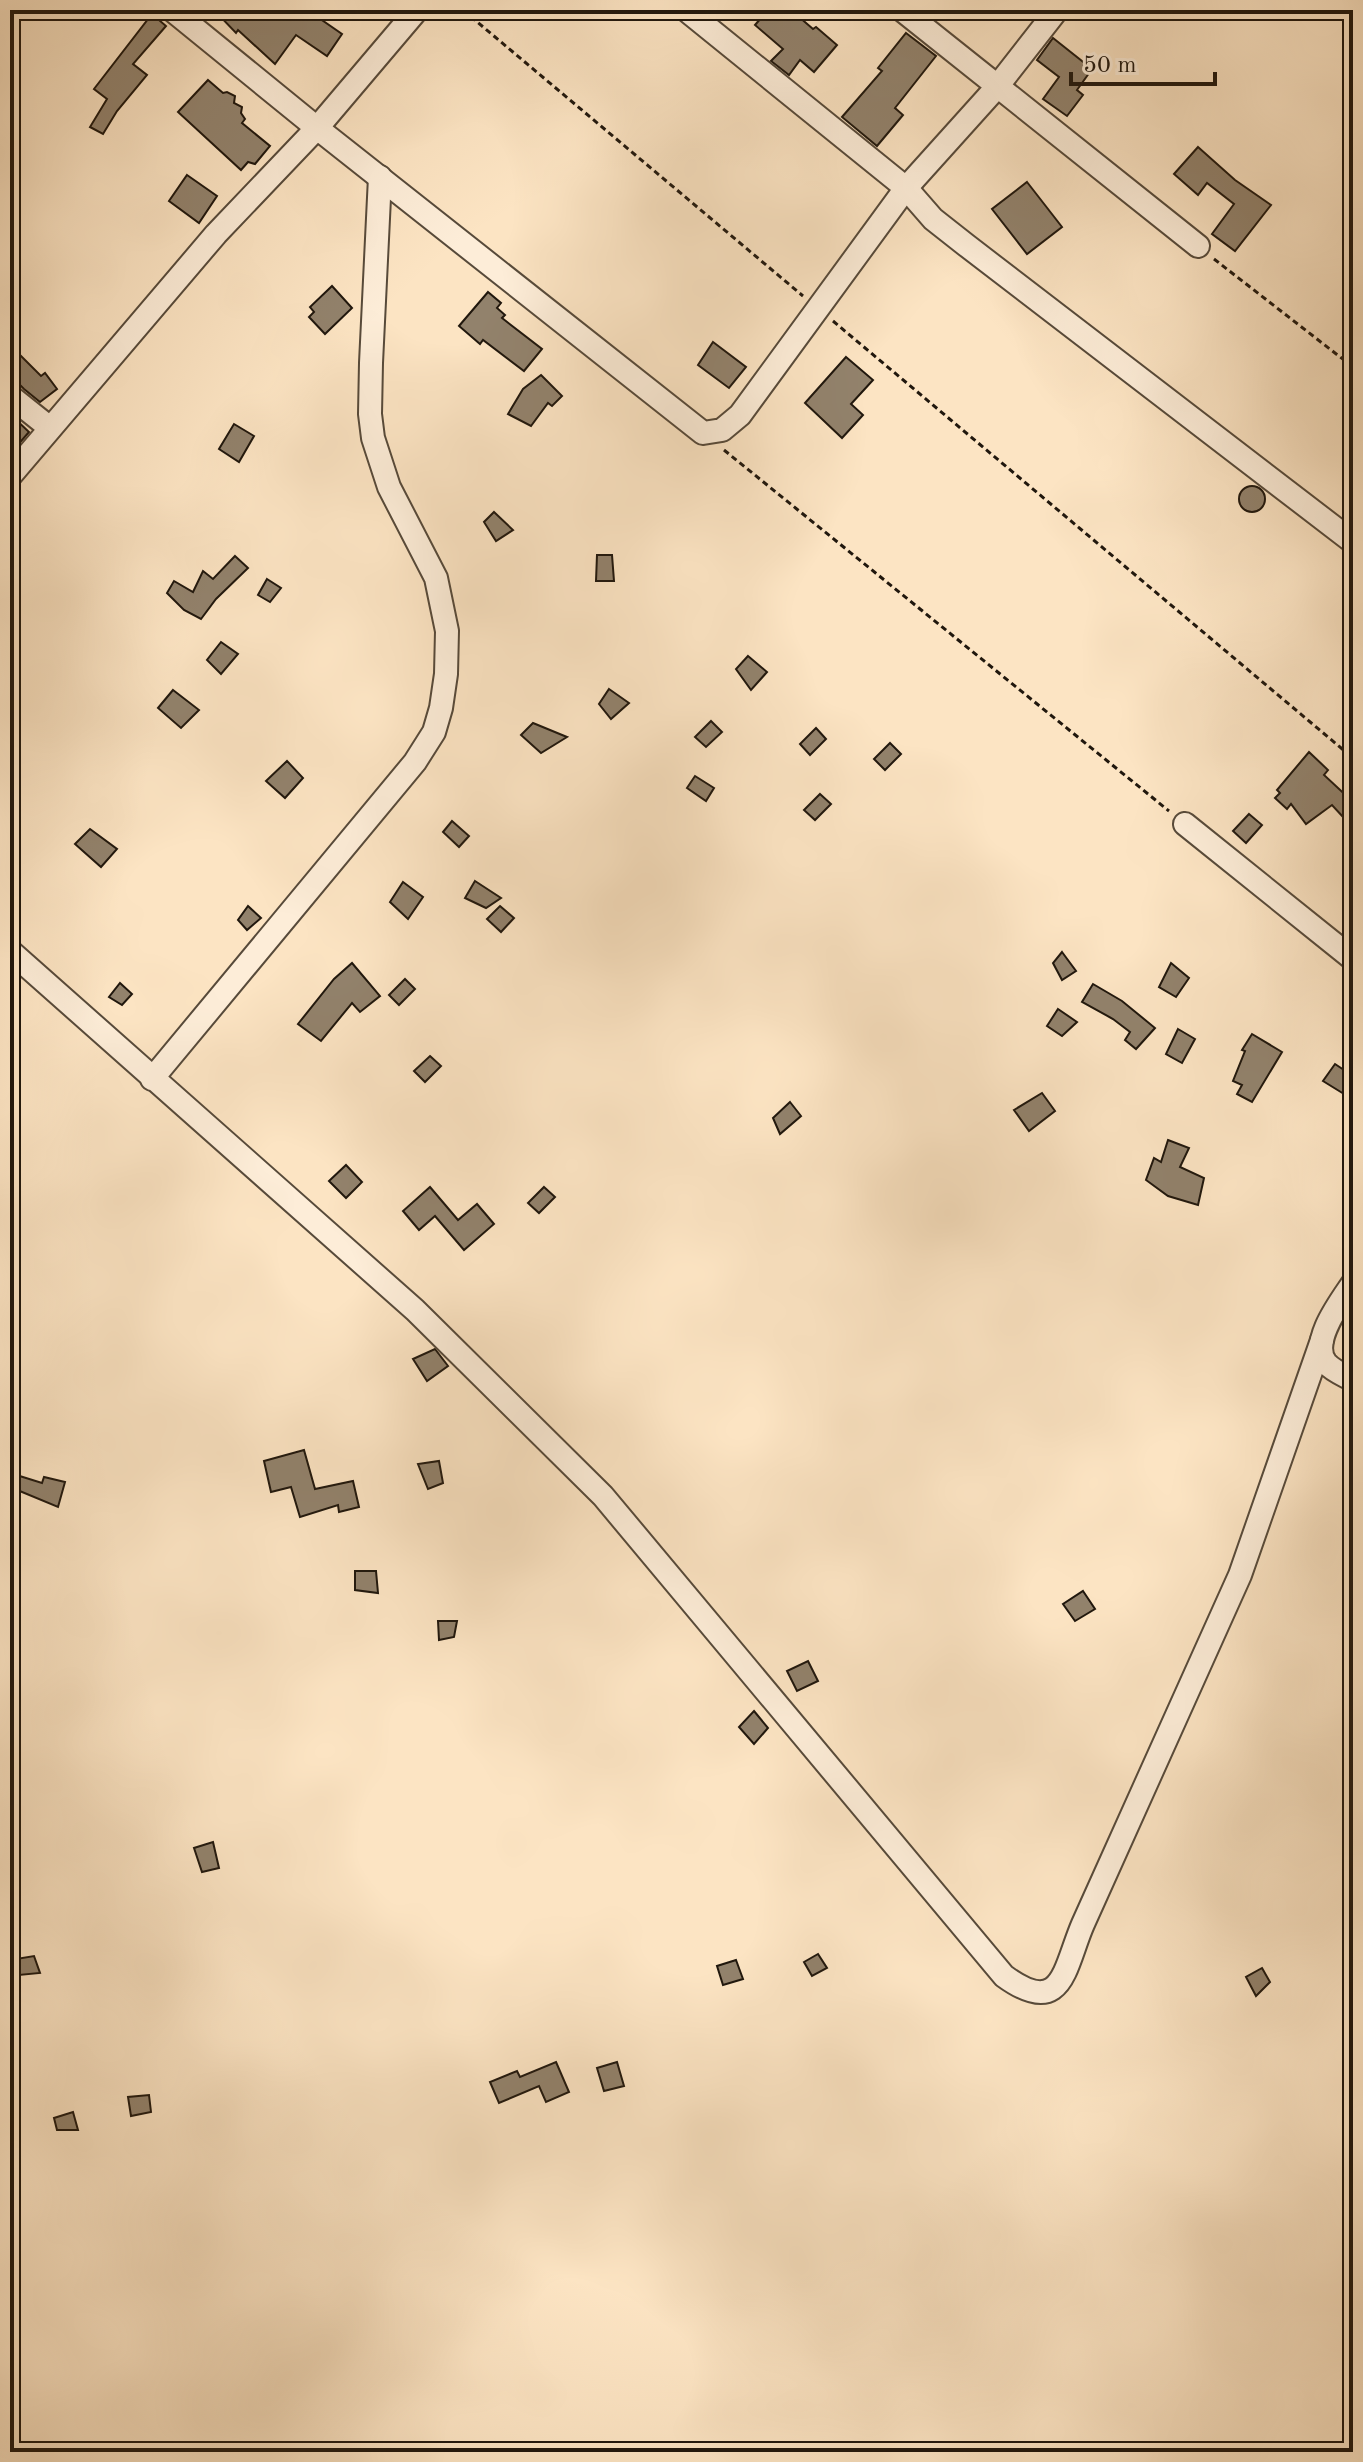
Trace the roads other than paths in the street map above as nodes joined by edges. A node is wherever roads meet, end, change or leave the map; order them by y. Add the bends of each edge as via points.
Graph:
1 (172, 10) edge
2 (417, 10) edge
3 (686, 10) edge
4 (902, 10) edge
5 (1057, 10) edge
6 (996, 88) junction
7 (317, 128) junction
8 (380, 177) junction
9 (906, 188) junction
10 (1198, 246) road end
11 (10, 396) edge
12 (50, 428) junction
13 (10, 476) edge
14 (1353, 542) edge
15 (1185, 824) road end
16 (10, 951) edge
17 (1353, 959) edge
18 (152, 1079) junction
19 (1353, 1283) edge
20 (1322, 1340) junction
21 (1353, 1380) edge

1 - 7 street
2 - 7 street
3 - 9 street
4 - 6 street
5 - 6 street
6 - 9 street
6 - 10 street
7 - 8 street
7 - 12 street via 216,234
8 - 9 street via 703,433 731,424
8 - 18 street via 370,414 380,465 443,599 447,631 441,708 434,732 415,762
9 - 14 street via 933,219
11 - 12 street
12 - 13 street
15 - 17 street
16 - 18 street
18 - 20 street via 415,1310 603,1496 1004,1976 1035,1993 1048,1993 1065,1973 1240,1575
19 - 20 street
20 - 21 street via 1324,1360

